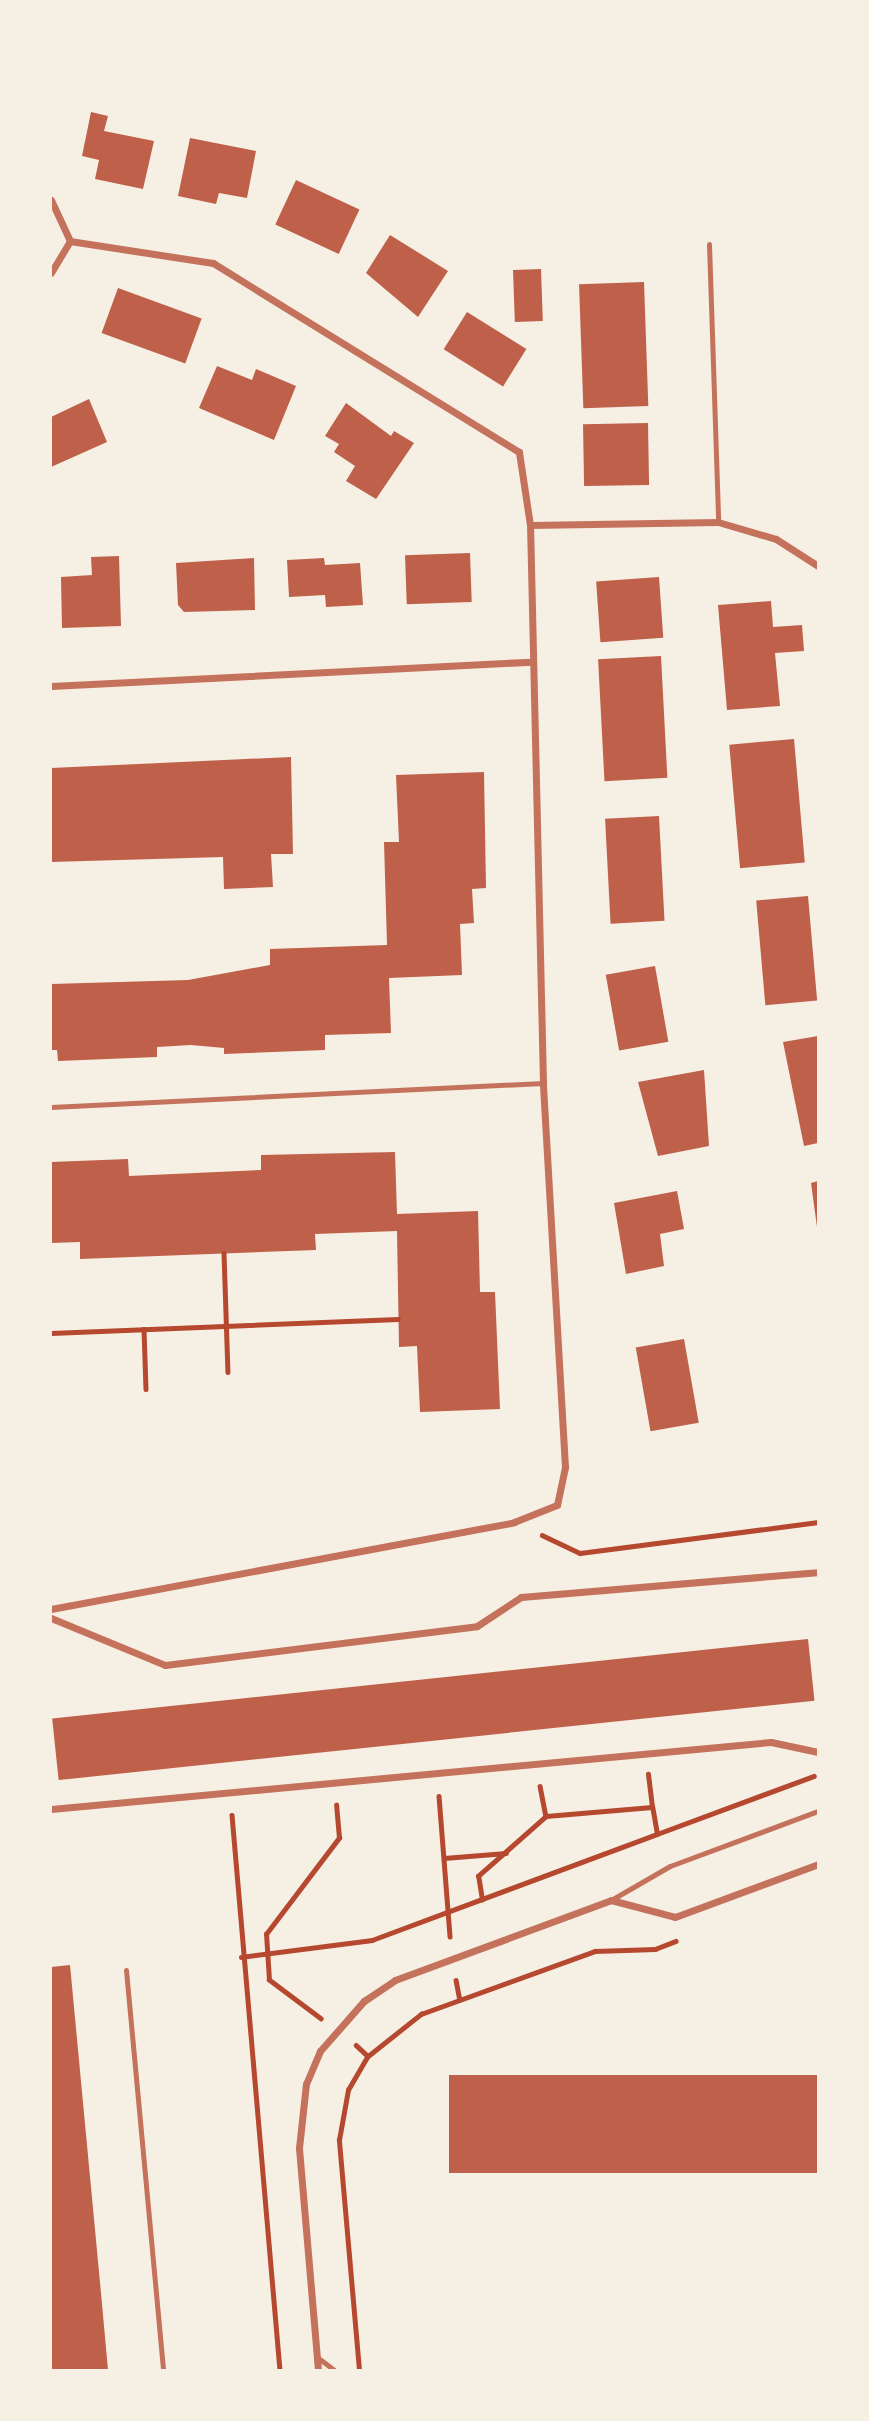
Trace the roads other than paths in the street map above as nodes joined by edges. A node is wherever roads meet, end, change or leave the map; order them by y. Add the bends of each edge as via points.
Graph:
1 (51, 200) edge
2 (70, 242) junction
3 (709, 244) dead end
4 (51, 273) edge
5 (718, 522) junction
6 (530, 525) junction
7 (818, 566) edge
8 (531, 662) junction
9 (51, 686) edge
10 (543, 1083) junction
11 (51, 1107) edge
12 (817, 1572) edge
13 (51, 1609) edge
14 (51, 1618) edge
15 (818, 1752) edge
16 (51, 1809) edge
17 (818, 1811) edge
18 (818, 1864) edge
19 (611, 1900) junction
20 (126, 1970) dead end
21 (317, 2357) junction
22 (163, 2370) edge
23 (318, 2370) edge
24 (334, 2370) edge

1 - 2 street
2 - 4 street
2 - 6 street via 213,263 384,368 519,452
3 - 5 lane
5 - 6 street
5 - 7 street via 776,539
6 - 8 street
8 - 9 street
8 - 10 street
10 - 11 lane
10 - 13 street via 565,1467 557,1505 514,1522
12 - 14 street via 522,1598 477,1626 166,1665
15 - 16 street via 771,1742
17 - 19 lane via 670,1866
18 - 19 street via 675,1917
19 - 21 street via 396,1980 338,2029 306,2084 299,2148
20 - 22 lane
21 - 23 street
21 - 24 lane

